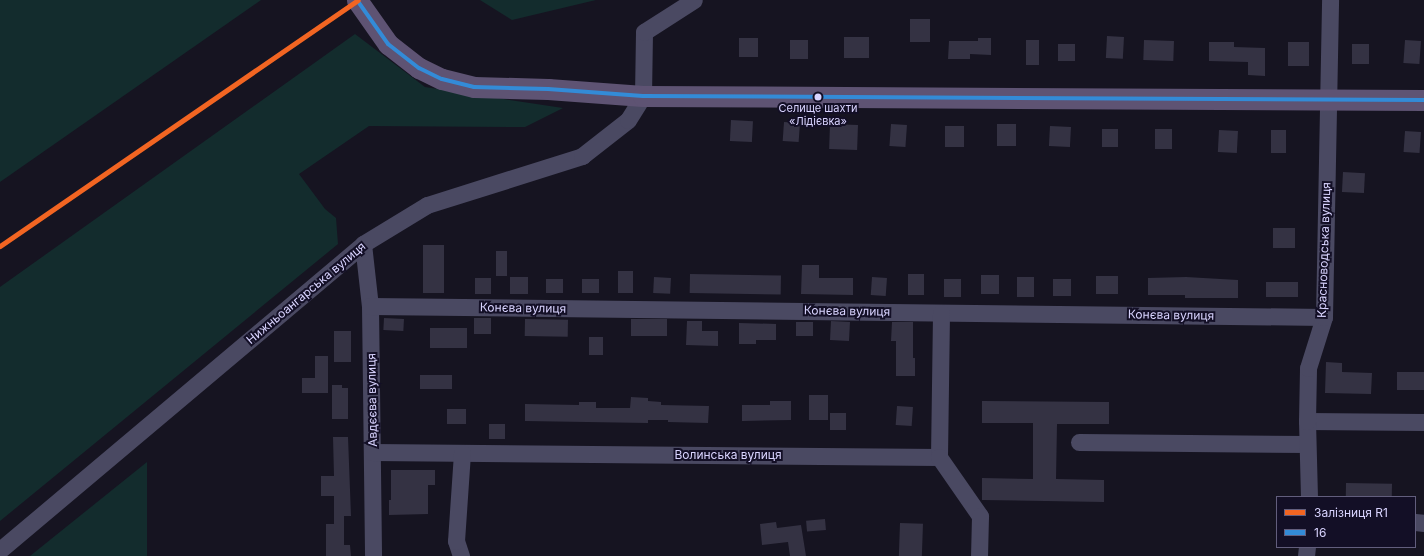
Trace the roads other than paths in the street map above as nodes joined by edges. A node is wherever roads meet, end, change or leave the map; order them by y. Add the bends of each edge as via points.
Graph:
1 (357, 0) edge
2 (694, 0) edge
3 (1330, 0) edge
4 (643, 96) junction
5 (1330, 99) junction
6 (1424, 100) edge
7 (363, 244) junction
8 (370, 306) junction
9 (941, 312) junction
10 (1324, 317) junction
11 (1307, 420) junction
12 (1424, 422) edge
13 (1079, 442) dead end
14 (1307, 444) junction
15 (372, 452) junction
16 (462, 453) junction
17 (939, 457) junction
18 (1309, 496) edge
19 (0, 550) edge
20 (373, 556) edge
21 (461, 556) edge
22 (979, 556) edge

1 - 4 main road via 388,44 419,68 442,79 474,87
2 - 4 street via 644,32
3 - 5 street, Красноводська вулиця
4 - 5 main road
4 - 7 street, Нижньоангарська вулиця via 628,120 582,156 427,205
5 - 6 main road
5 - 10 street, Красноводська вулиця
7 - 8 street, Авдєєва вулиця
7 - 19 street, Нижньоангарська вулиця
8 - 9 street, Конєва вулиця
8 - 15 street, Авдєєва вулиця
9 - 10 street, Конєва вулиця
9 - 17 street
10 - 11 street, Красноводська вулиця via 1308,368
11 - 12 street
11 - 14 street, Красноводська вулиця
13 - 14 street
14 - 18 street, Красноводська вулиця
15 - 16 street, Волинська вулиця
15 - 20 street, Авдєєва вулиця
16 - 17 street, Волинська вулиця
16 - 21 street via 456,541
17 - 22 street via 980,516

